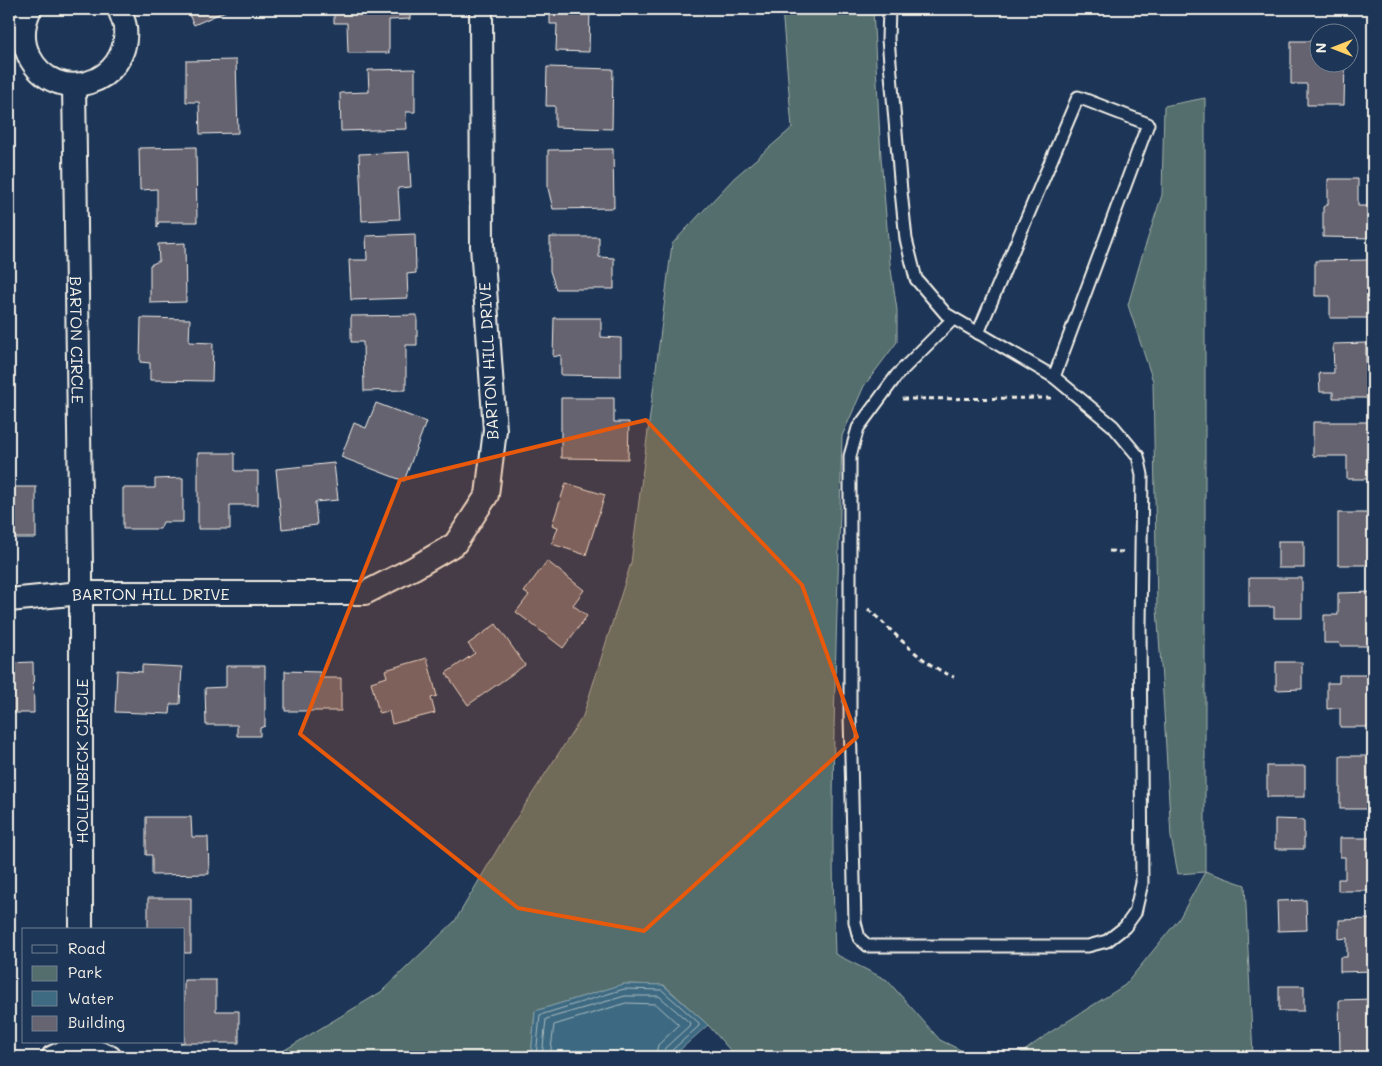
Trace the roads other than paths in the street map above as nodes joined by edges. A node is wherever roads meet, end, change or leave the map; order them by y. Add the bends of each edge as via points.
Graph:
1 (30, 9) edge
2 (119, 9) edge
3 (481, 9) edge
4 (889, 9) edge
5 (74, 86) junction
6 (953, 319) junction
7 (978, 332) junction
8 (1054, 377) junction
9 (81, 593) junction
10 (9, 600) edge
11 (81, 928) edge
12 (81, 1045) edge
13 (53, 1057) edge
14 (110, 1057) edge

1 - 5 street via 23,34 33,64 44,76
2 - 5 street via 125,25 125,43 119,60 107,74
3 - 9 street, BARTON HILL DRIVE via 482,246 495,430 487,495 455,544 365,593
4 - 6 lane via 888,39 906,239 916,279
5 - 9 street, BARTON CIRCLE
6 - 7 lane
6 - 8 lane via 892,383 858,428 850,456 850,716 855,922 859,938 868,946 1088,946 1107,941 1125,927 1135,913 1142,883 1142,475 1138,456 1113,426
7 - 8 lane
7 - 8 lane via 1078,97 1148,124
9 - 10 street, BARTON HILL DRIVE
9 - 11 street, HOLLENBECK CIRCLE
12 - 13 street
12 - 14 street

